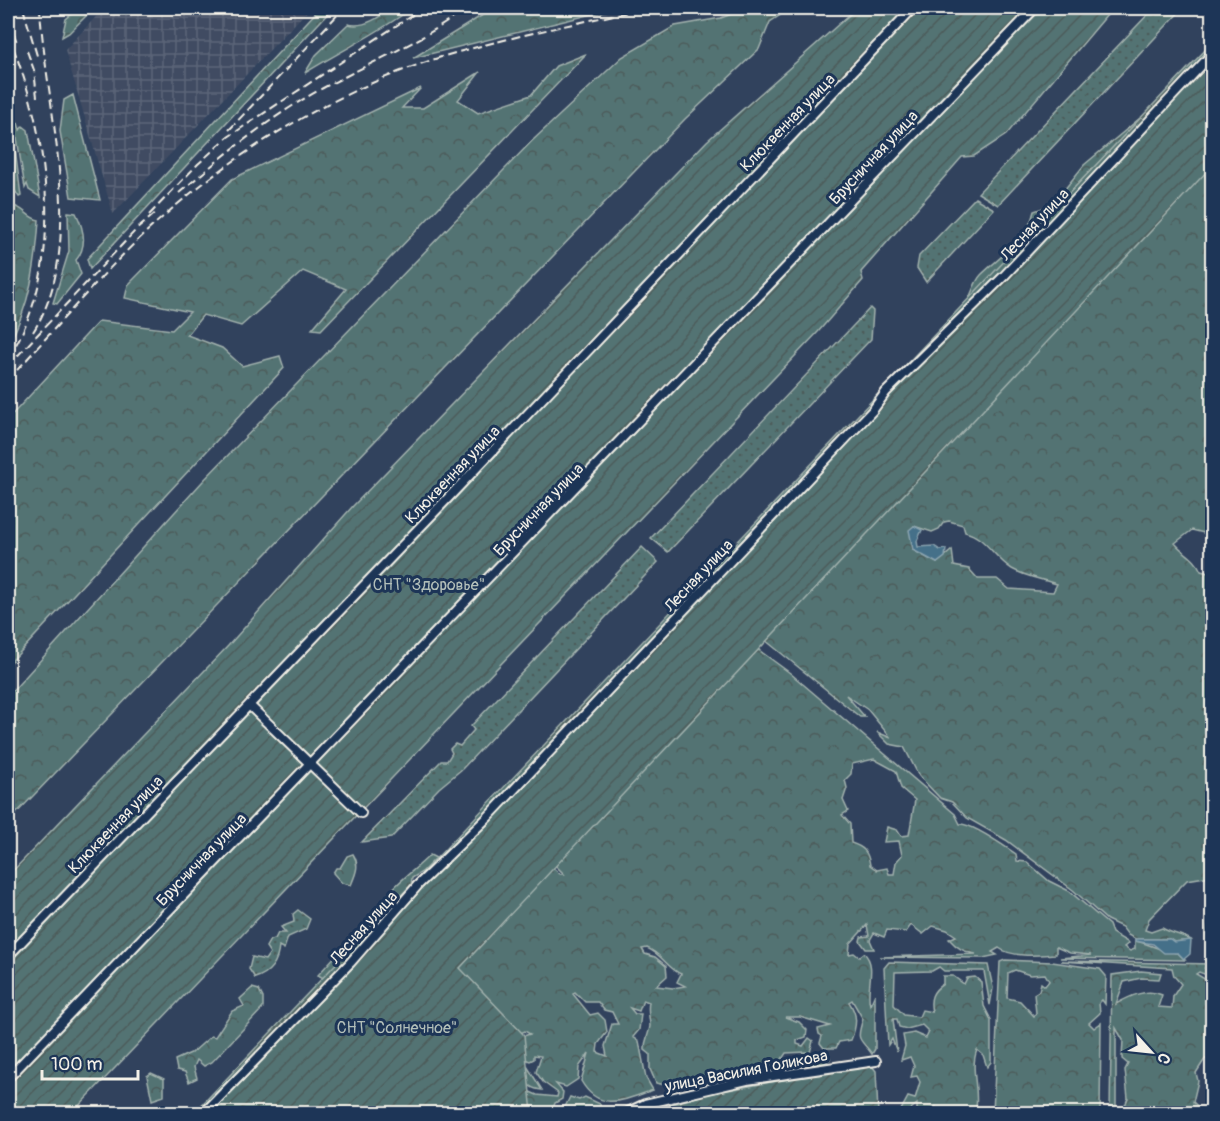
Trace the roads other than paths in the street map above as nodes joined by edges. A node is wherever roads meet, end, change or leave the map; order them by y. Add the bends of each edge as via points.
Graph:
1 (913, 8) edge
2 (1035, 8) edge
3 (1212, 54) edge
4 (249, 705) junction
5 (310, 764) junction
6 (361, 813) dead end
7 (8, 956) edge
8 (876, 1061) dead end
9 (8, 1078) edge
10 (203, 1113) edge
11 (624, 1113) edge

1 - 4 street, Клюквенная улица
2 - 5 street, Брусничная улица
3 - 10 street, Лесная улица
4 - 5 street
4 - 7 street, Клюквенная улица
5 - 6 street
5 - 9 street, Брусничная улица
8 - 11 street, улица Василия Голикова via 747,1080 645,1104

